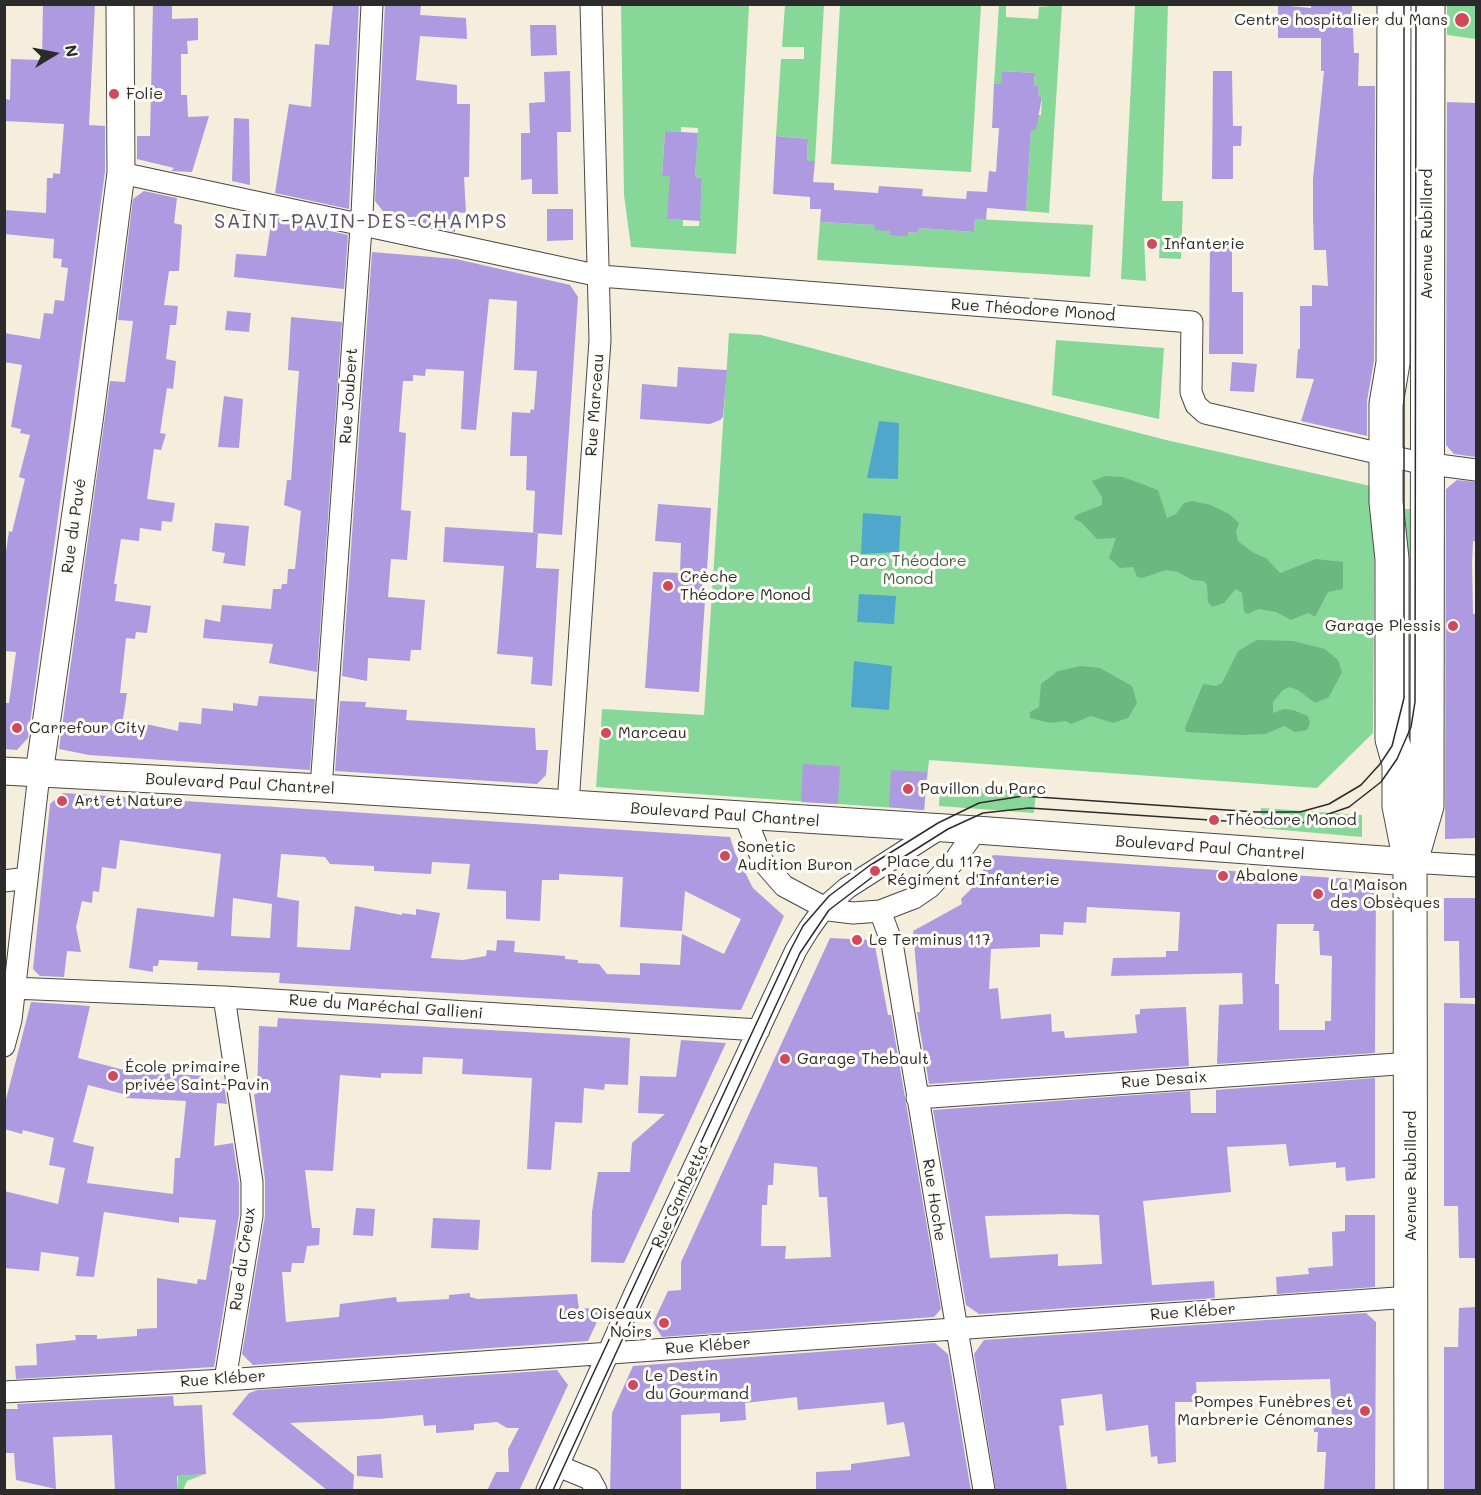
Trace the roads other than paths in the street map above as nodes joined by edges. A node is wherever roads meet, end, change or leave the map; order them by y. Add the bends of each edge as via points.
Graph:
1 (120, 4) edge
2 (372, 4) edge
3 (591, 4) edge
4 (1394, 4) edge
5 (1428, 4) edge
6 (121, 172) junction
7 (361, 225) junction
8 (600, 276) junction
9 (1382, 454) junction
10 (1426, 464) junction
11 (1476, 470) edge
12 (4, 771) edge
13 (39, 774) junction
14 (321, 788) junction
15 (568, 804) junction
16 (745, 816) junction
17 (939, 829) junction
18 (976, 830) junction
19 (1410, 862) junction
20 (1476, 866) edge
21 (27, 878) junction
22 (4, 881) edge
23 (824, 908) junction
24 (880, 911) junction
25 (14, 988) junction
26 (224, 997) junction
27 (759, 1030) junction
28 (4, 1046) edge
29 (1411, 1063) junction
30 (917, 1098) junction
31 (1411, 1297) junction
32 (955, 1329) junction
33 (610, 1352) junction
34 (225, 1380) junction
35 (4, 1392) edge
36 (558, 1466) junction
37 (547, 1491) edge
38 (596, 1491) edge
39 (984, 1491) edge
40 (1411, 1491) edge

1 - 6 street, Rue du Pavé
2 - 7 street, Rue Joubert
3 - 8 street, Rue Marceau
4 - 9 main road, Avenue Rubillard via 1393,363
5 - 10 main road, Avenue Rubillard
6 - 7 street
6 - 13 street, Rue du Pavé
7 - 8 street
7 - 14 street, Rue Joubert
8 - 9 street, Rue Théodore Monod via 1192,322 1191,392 1202,411
8 - 15 street, Rue Marceau via 600,340
9 - 10 street
9 - 19 main road, Avenue Rubillard via 1392,559 1392,740 1399,764 1399,806
10 - 11 street
10 - 19 main road, Avenue Rubillard via 1426,806
12 - 13 street, Boulevard Paul Chantrel
13 - 14 street, Boulevard Paul Chantrel
13 - 21 street, Rue du Pavé
14 - 15 street, Boulevard Paul Chantrel
15 - 16 street, Boulevard Paul Chantrel
16 - 17 street, Boulevard Paul Chantrel
16 - 23 street via 772,876
17 - 18 street, Boulevard Paul Chantrel
17 - 23 street, Rue Gambetta via 879,865
18 - 19 street, Boulevard Paul Chantrel
18 - 24 street via 930,886 898,906
19 - 20 street
19 - 29 main road, Avenue Rubillard
21 - 22 street
21 - 25 street, Rue du Pavé
23 - 24 street via 853,913
23 - 27 street, Rue Gambetta via 796,950
24 - 30 street, Rue Hoche via 892,943
25 - 26 street, Rue du Maréchal Gallieni
25 - 28 street, Rue du Pavé
26 - 27 street, Rue du Maréchal Gallieni
26 - 34 street, Rue du Creux via 252,1182 252,1216
27 - 33 street, Rue Gambetta
29 - 30 street, Rue Desaix
29 - 31 main road, Avenue Rubillard
30 - 32 street, Rue Hoche
31 - 32 street, Rue Kléber
31 - 40 main road, Avenue Rubillard
32 - 33 street, Rue Kléber
32 - 39 street, Rue Hoche
33 - 34 street, Rue Kléber
33 - 36 street, Rue Gambetta
34 - 35 street, Rue Kléber
36 - 37 street, Rue Gambetta
36 - 38 street via 590,1479

